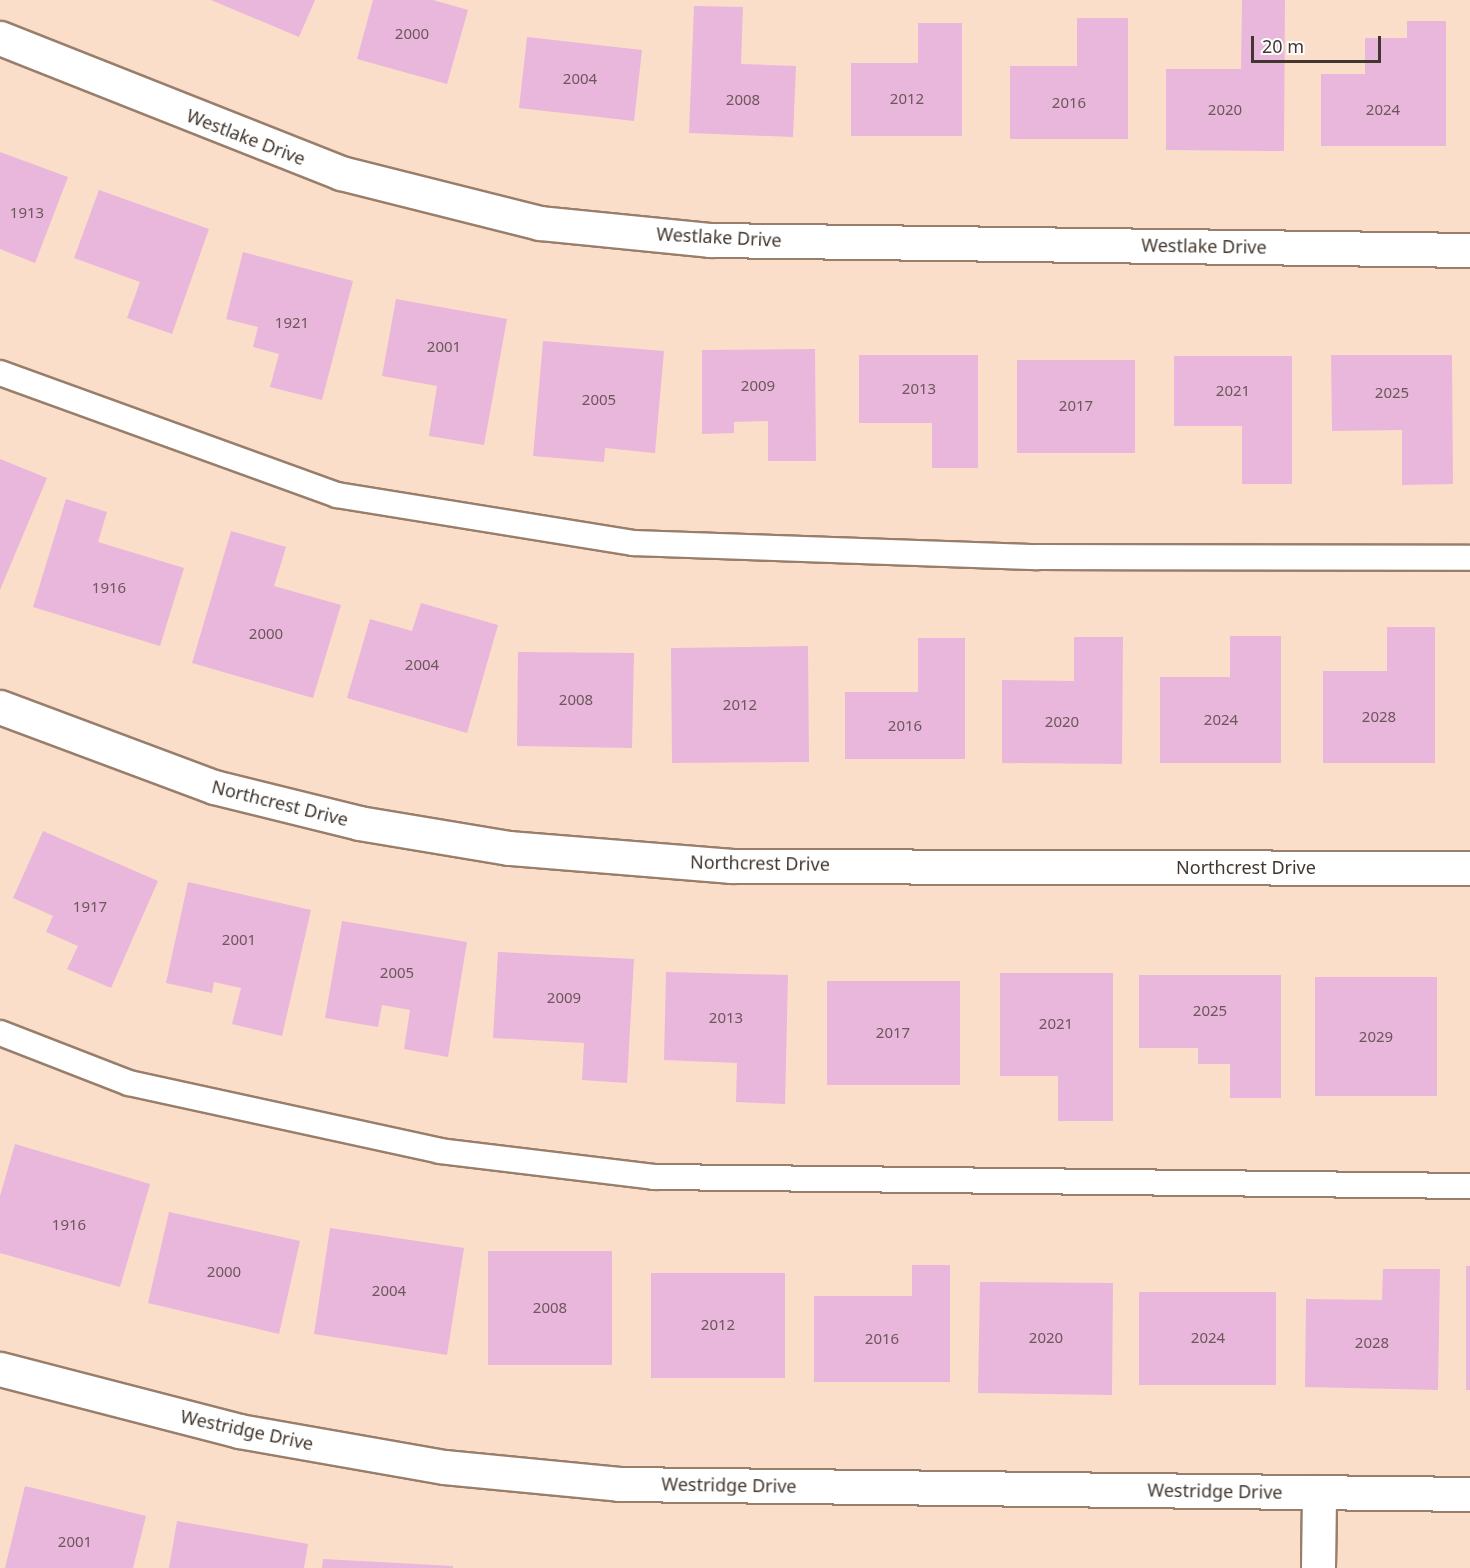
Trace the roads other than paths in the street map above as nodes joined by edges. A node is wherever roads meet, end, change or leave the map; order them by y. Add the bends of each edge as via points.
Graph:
1 (0, 38) edge
2 (1470, 250) edge
3 (0, 373) edge
4 (1470, 558) edge
5 (0, 708) edge
6 (1470, 868) edge
7 (0, 1033) edge
8 (1470, 1186) edge
9 (0, 1369) edge
10 (1319, 1492) junction
11 (1470, 1494) edge
12 (1318, 1568) edge

1 - 2 street, Westlake Drive via 340,173 540,223 710,240
3 - 4 lane via 337,495 633,543 1038,557
5 - 6 street, Northcrest Drive via 214,787 359,823 509,848 731,866
7 - 8 lane via 129,1083 440,1151 654,1177
9 - 10 street, Westridge Drive via 238,1431 444,1467 619,1484
10 - 11 street, Westridge Drive
10 - 12 street

